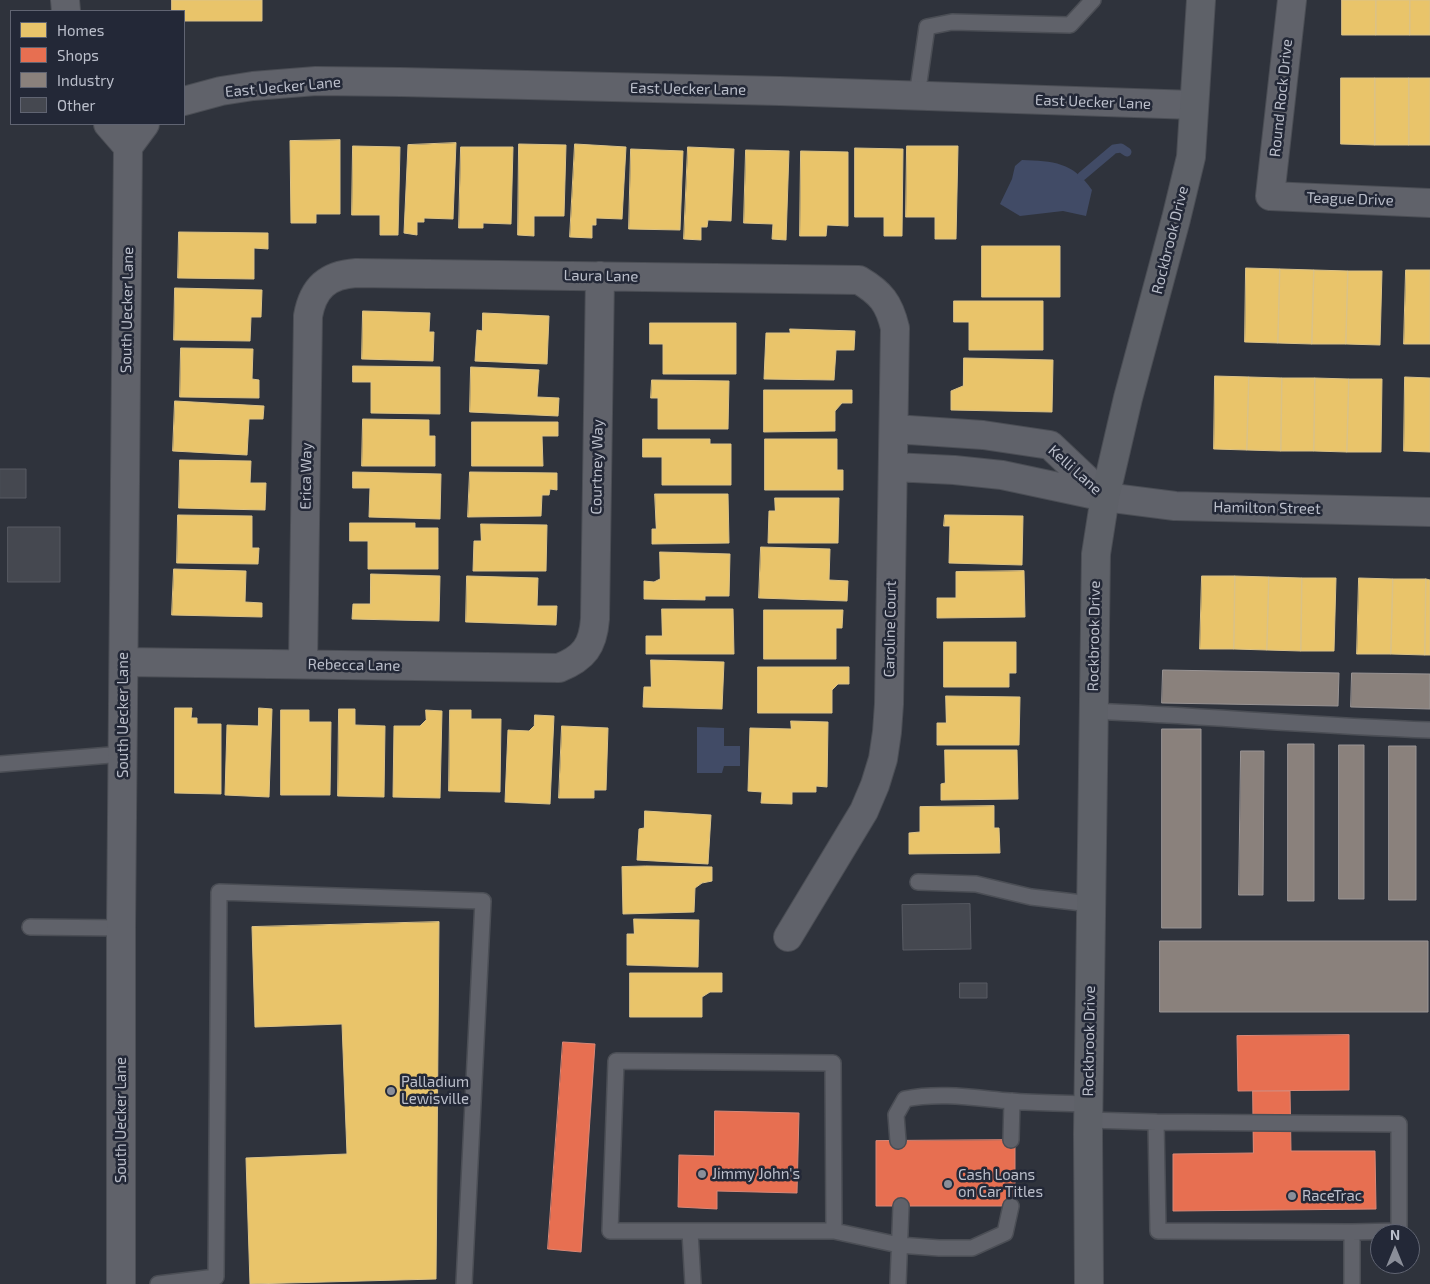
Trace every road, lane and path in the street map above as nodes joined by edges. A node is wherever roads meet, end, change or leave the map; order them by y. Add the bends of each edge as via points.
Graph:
1 (1093, 0) edge
2 (1201, 0) edge
3 (1292, 0) edge
4 (917, 96) junction
5 (185, 101) edge
6 (1194, 105) junction
7 (109, 125) edge
8 (143, 125) edge
9 (128, 147) junction
10 (1270, 196) joint
11 (1430, 203) edge
12 (600, 276) junction
13 (318, 290) joint
14 (884, 299) joint
15 (894, 429) junction
16 (893, 467) junction
17 (1105, 497) junction
18 (1430, 512) edge
19 (582, 655) joint
20 (124, 662) junction
21 (303, 664) junction
22 (1093, 711) junction
23 (1430, 730) edge
24 (123, 754) junction
25 (0, 764) edge
26 (918, 882) dead end
27 (1091, 904) junction
28 (30, 927) dead end
29 (121, 928) junction
30 (788, 937) dead end
31 (1012, 1101) junction
32 (1088, 1112) junction
33 (1156, 1122) junction
34 (1011, 1140) dead end
35 (898, 1141) dead end
36 (901, 1206) dead end
37 (1011, 1206) dead end
38 (834, 1231) junction
39 (690, 1232) junction
40 (1352, 1232) junction
41 (899, 1245) junction
42 (121, 1284) edge
43 (158, 1284) edge
44 (464, 1284) edge
45 (693, 1284) edge
46 (898, 1284) edge
47 (1089, 1284) edge
48 (1352, 1284) edge

1 - 4 lane via 1070,25 952,22 927,27
2 - 6 street, Rockbrook Drive
3 - 10 street, Round Rock Drive
4 - 5 street, East Uecker Lane via 316,81 222,91
4 - 6 street, East Uecker Lane
6 - 17 street, Rockbrook Drive via 1190,157 1176,219
7 - 9 street
8 - 9 street
9 - 20 street, South Uecker Lane
10 - 11 street, Teague Drive
12 - 13 street, Laura Lane via 356,273 328,280
12 - 14 street, Laura Lane via 858,280
12 - 19 street, Courtney Way via 595,619 590,645
13 - 21 street, Erica Way via 308,316
14 - 15 street, Caroline Court via 895,328
15 - 16 street, Caroline Court
15 - 17 street, Kelli Lane via 1050,445
16 - 17 street, Kelli Lane via 1002,475
16 - 30 street, Caroline Court via 889,704 883,759 864,811
17 - 18 street, Hamilton Street via 1175,506
17 - 22 street, Rockbrook Drive via 1096,554
19 - 21 street, Rebecca Lane via 558,668
20 - 21 street, Rebecca Lane
20 - 24 street, South Uecker Lane
22 - 23 lane
22 - 27 street, Rockbrook Drive
24 - 25 lane
24 - 29 street, South Uecker Lane
26 - 27 lane via 976,884 1031,897
27 - 32 street, Rockbrook Drive
28 - 29 lane
29 - 42 street, South Uecker Lane
31 - 32 lane
31 - 34 lane
31 - 35 lane via 924,1095 905,1099 896,1115
32 - 33 lane
32 - 47 street, Rockbrook Drive
33 - 40 lane via 1158,1231
33 - 40 lane via 1399,1124 1399,1231
36 - 41 lane
37 - 41 lane via 1005,1233 972,1248
38 - 39 lane
38 - 39 lane via 833,1063 616,1060 610,1231
38 - 41 lane
39 - 45 lane
40 - 48 lane
41 - 46 lane
43 - 44 lane via 216,1277 219,892 483,901

